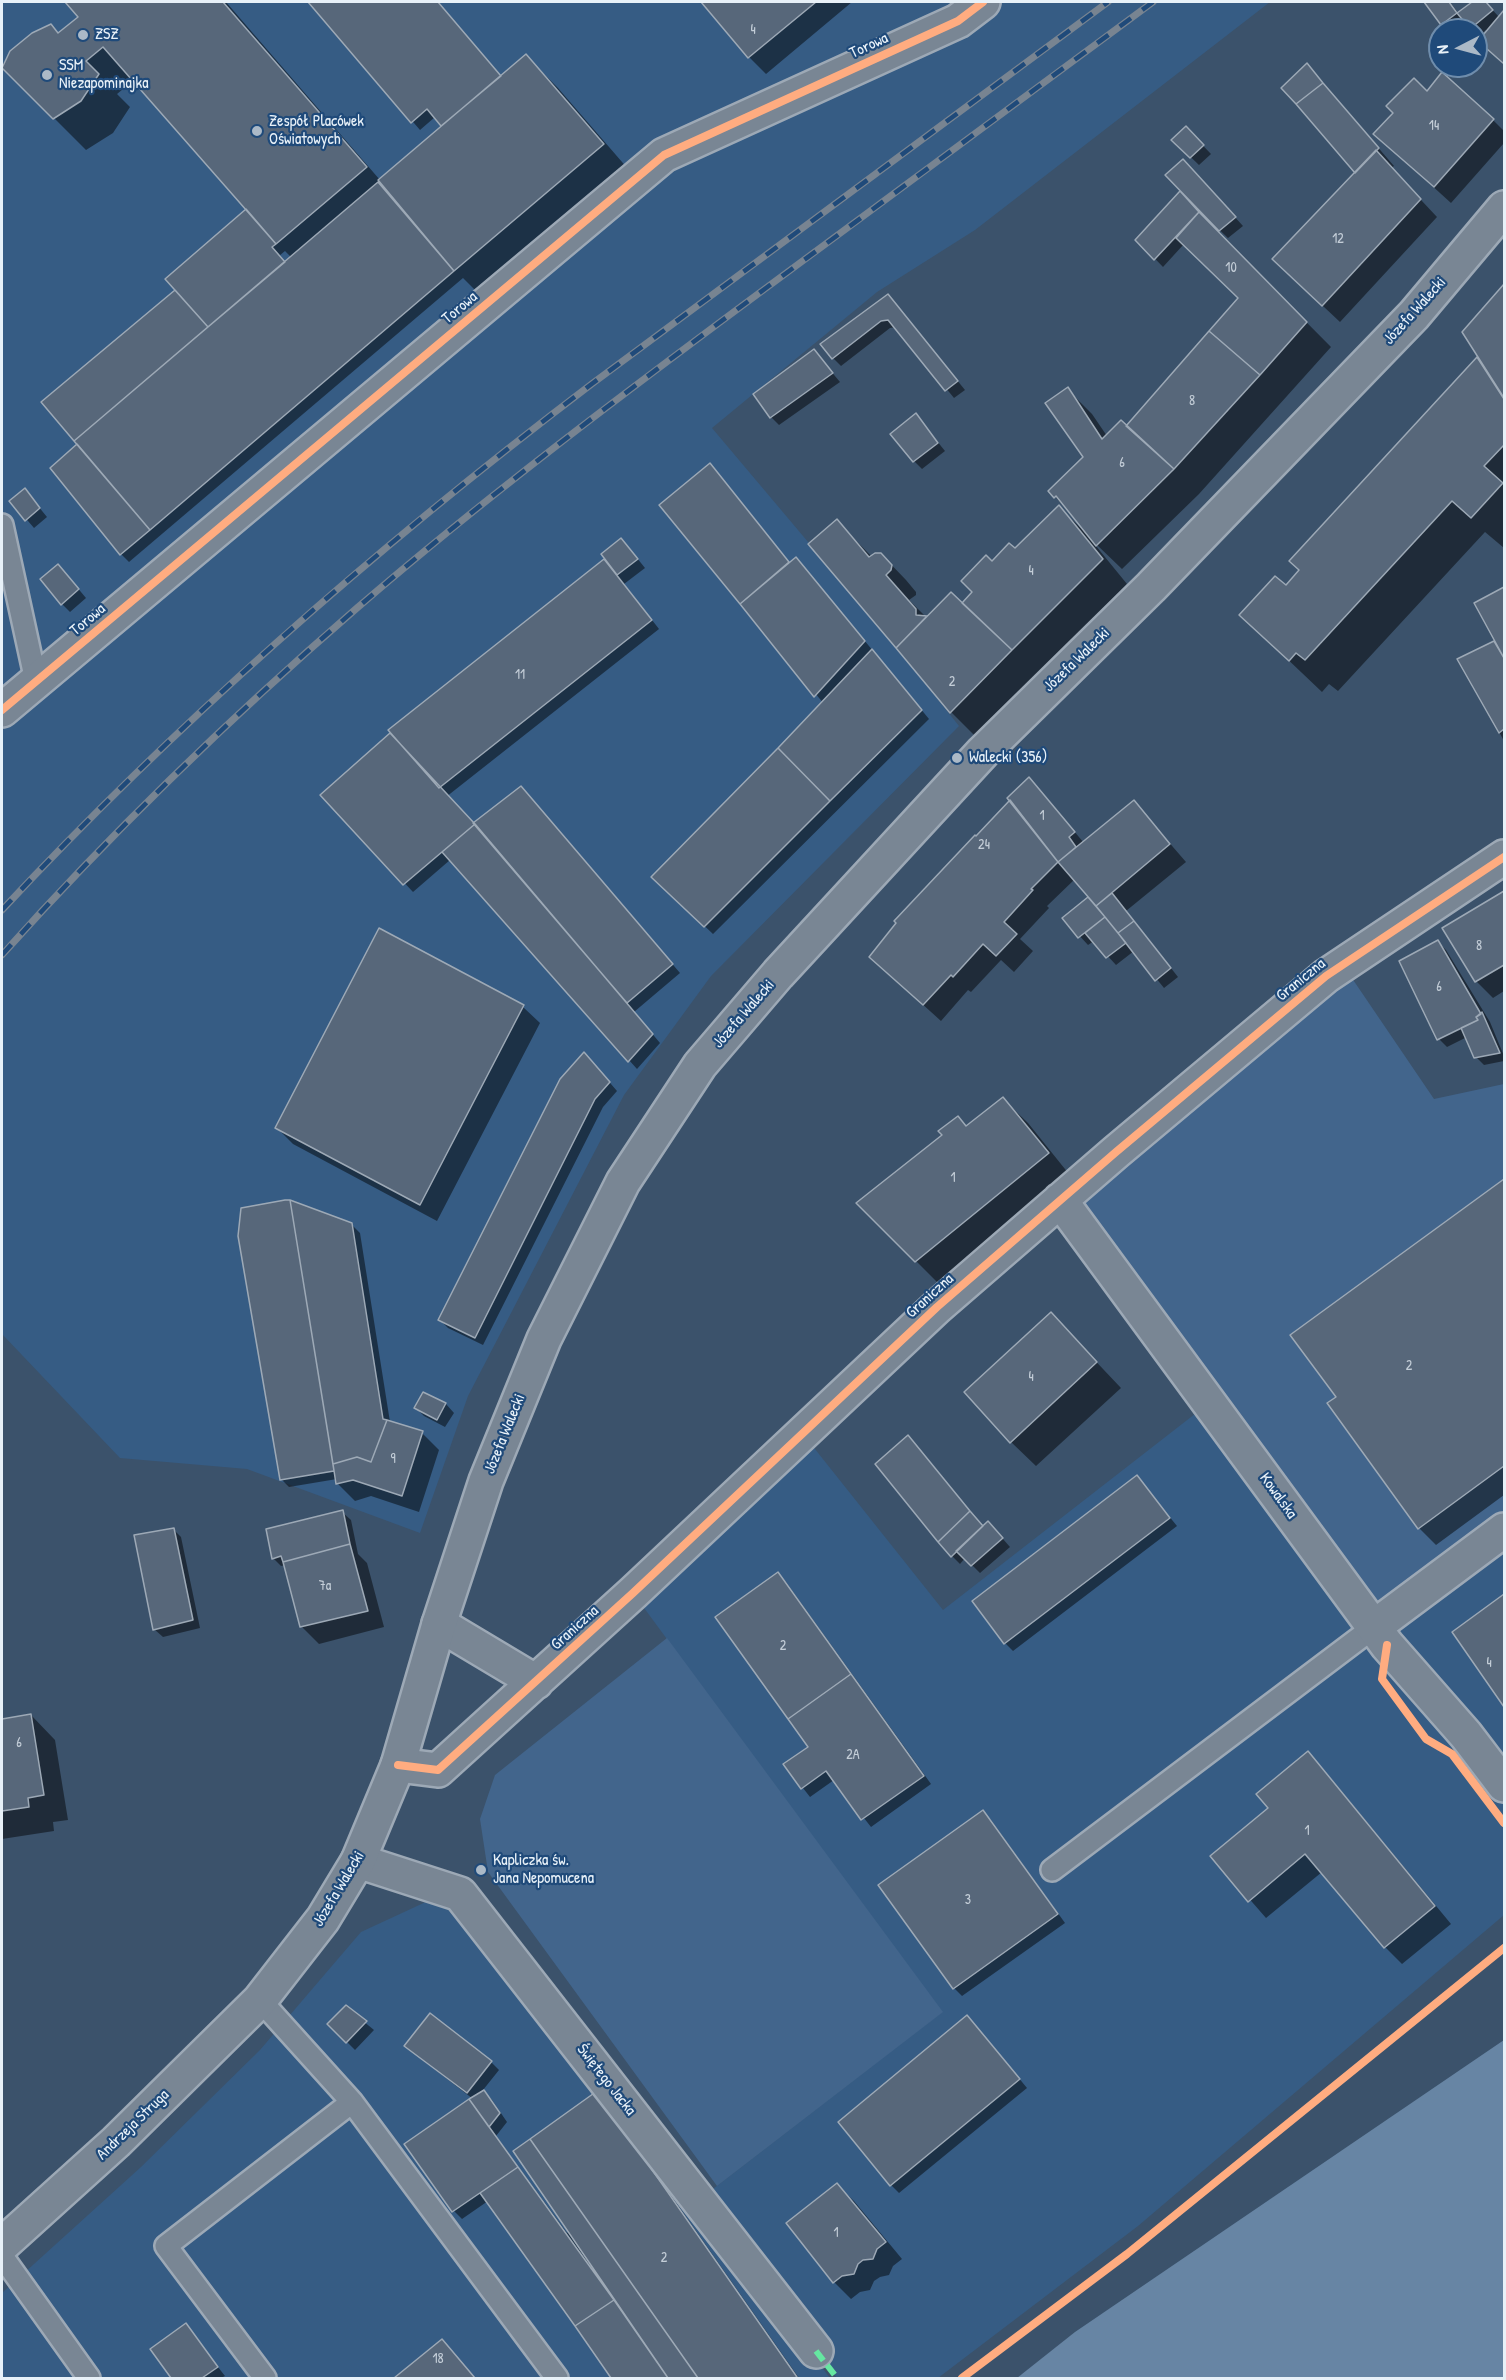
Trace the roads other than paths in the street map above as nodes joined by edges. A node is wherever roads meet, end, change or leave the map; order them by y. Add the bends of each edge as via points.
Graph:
1 (983, 2) edge
2 (1504, 208) edge
3 (2, 525) edge
4 (36, 681) junction
5 (2, 710) edge
6 (1504, 857) edge
7 (1060, 1200) junction
8 (1504, 1530) edge
9 (439, 1624) junction
10 (1374, 1627) junction
11 (536, 1682) junction
12 (399, 1765) junction
13 (1504, 1785) edge
14 (358, 1861) junction
15 (1052, 1870) dead end
16 (260, 2000) junction
17 (352, 2102) junction
18 (2, 2245) edge
19 (2, 2256) edge
20 (816, 2351) dead end
21 (89, 2379) edge
22 (266, 2379) edge
23 (557, 2379) edge

1 - 4 street, Torowa via 958,21 664,154
2 - 9 street, Józefa Walecki via 1406,323 1151,587 983,752 778,974 700,1065 623,1182 544,1339 486,1481
3 - 4 lane
4 - 5 street, Torowa
6 - 7 street, Graniczna via 1326,976
7 - 10 street, Kowalska
7 - 11 street, Graniczna via 937,1307
8 - 10 street
9 - 11 street
9 - 12 street, Józefa Walecki
10 - 13 street, Kowalska
10 - 15 lane
11 - 12 street, Graniczna via 438,1770
12 - 14 street, Józefa Walecki
14 - 16 street, Józefa Walecki via 323,1919
14 - 20 street, Świętego Jacka via 460,1894
16 - 17 lane
16 - 18 street, Andrzeja Struga via 116,2142
17 - 22 lane via 166,2246
17 - 23 lane
19 - 21 lane

